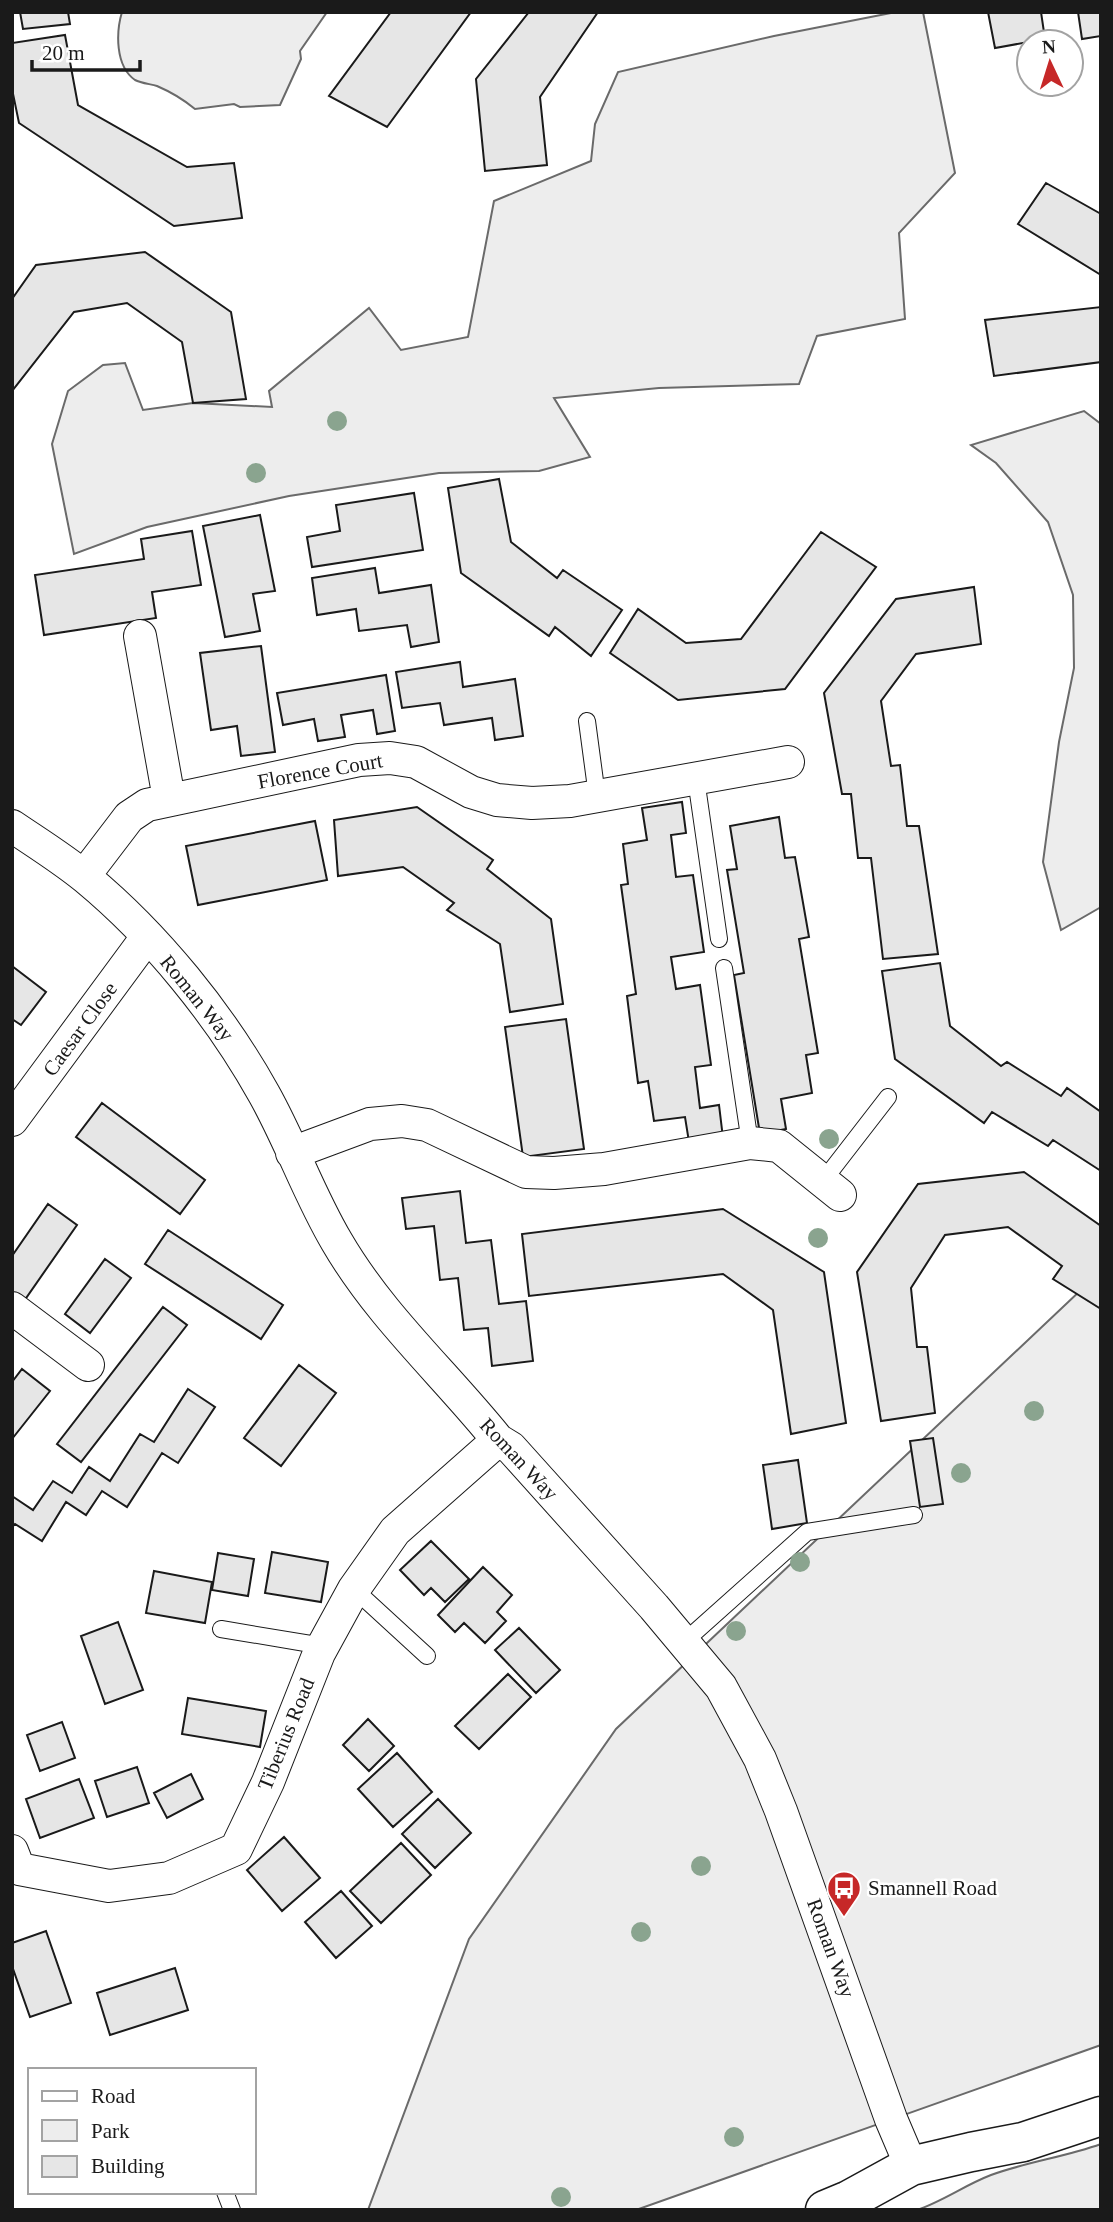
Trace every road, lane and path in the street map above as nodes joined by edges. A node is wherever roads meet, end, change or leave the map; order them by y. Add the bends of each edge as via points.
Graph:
1 (140, 636) dead end
2 (587, 721) dead end
3 (788, 762) dead end
4 (696, 779) junction
5 (597, 796) junction
6 (169, 799) junction
7 (12, 826) edge
8 (84, 876) junction
9 (147, 937) junction
10 (719, 939) dead end
11 (724, 968) dead end
12 (888, 1097) dead end
13 (13, 1118) edge
14 (750, 1143) junction
15 (292, 1153) junction
16 (832, 1188) joint
17 (12, 1308) edge
18 (88, 1364) dead end
19 (498, 1440) junction
20 (914, 1515) dead end
21 (354, 1589) junction
22 (221, 1629) dead end
23 (684, 1642) junction
24 (323, 1646) junction
25 (427, 1656) dead end
26 (14, 1866) edge
27 (1101, 2116) edge
28 (911, 2166) junction
29 (825, 2210) edge

1 - 6 street
2 - 5 lane
3 - 4 street, Florence Court
4 - 5 street, Florence Court
4 - 10 lane
5 - 6 street, Florence Court via 532,803 497,800 471,792 416,762 390,758 359,760
6 - 8 street, Florence Court via 147,805 129,817
7 - 8 street, Roman Way
8 - 9 street, Roman Way
9 - 13 street, Caesar Close
9 - 15 street, Roman Way via 219,1021 266,1097
11 - 14 lane
12 - 16 lane
14 - 15 street via 604,1168 526,1172 427,1125 402,1121 370,1124
14 - 16 street via 779,1146
15 - 19 street, Roman Way via 337,1242 362,1279
17 - 18 street
19 - 21 street, Tiberius Road via 395,1531
19 - 23 street, Roman Way via 511,1448
20 - 23 lane via 807,1532
21 - 24 street, Tiberius Road
21 - 25 lane
22 - 24 lane
23 - 28 street, Roman Way via 721,1687 760,1759
24 - 26 street, Tiberius Road via 236,1849 169,1878 109,1886
27 - 28 street via 1023,2142
28 - 29 street

